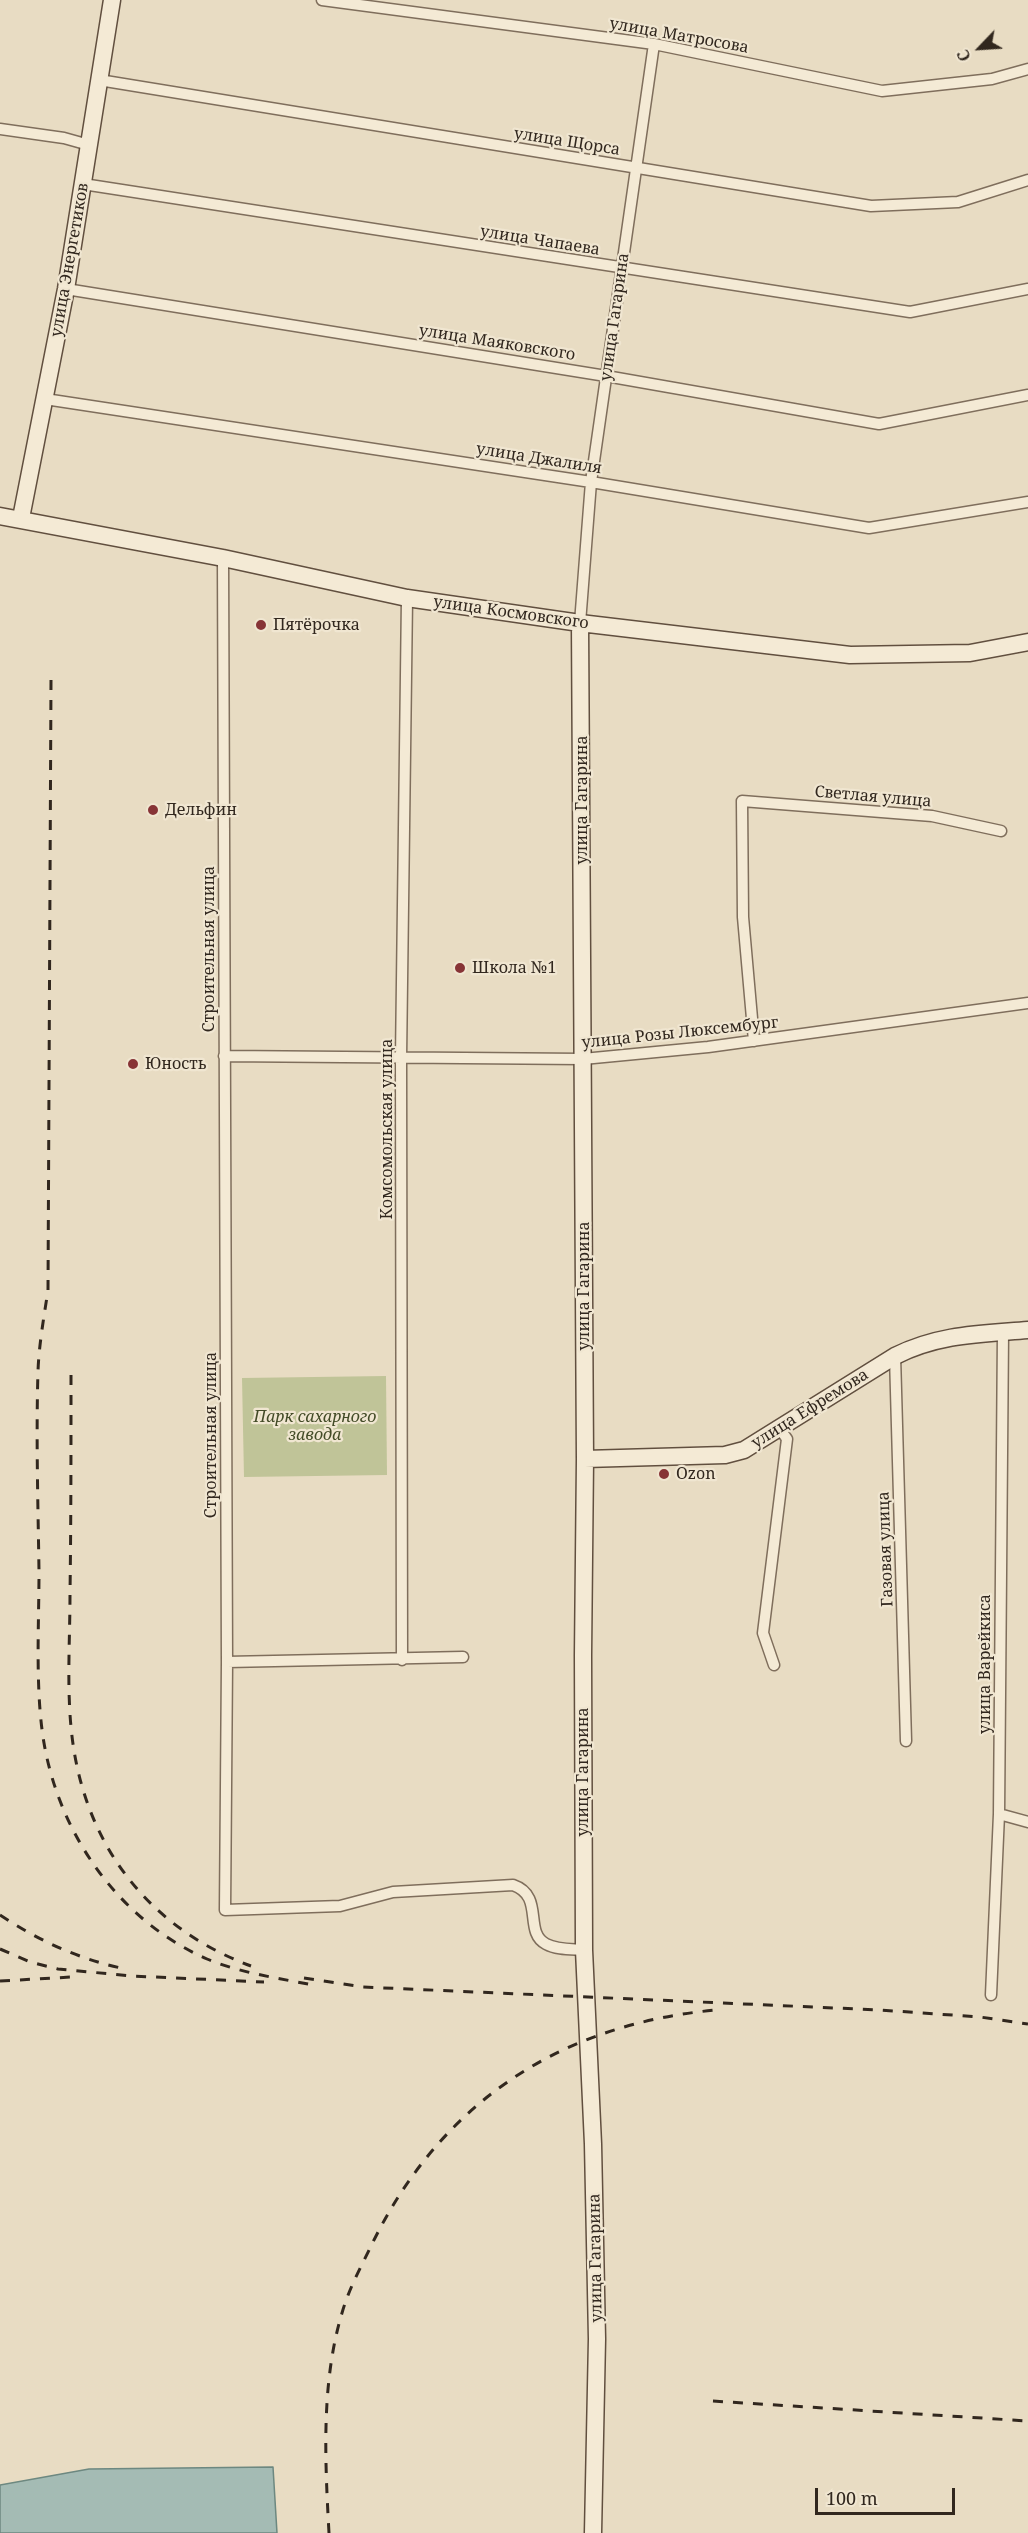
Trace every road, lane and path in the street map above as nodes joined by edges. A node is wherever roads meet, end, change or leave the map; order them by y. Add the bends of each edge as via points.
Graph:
1 (112, 0) edge
2 (322, 0) edge
3 (654, 45) junction
4 (1028, 69) edge
5 (99, 80) junction
6 (0, 129) edge
7 (89, 145) junction
8 (636, 169) junction
9 (1028, 180) edge
10 (83, 184) junction
11 (622, 269) junction
12 (66, 289) junction
13 (1028, 289) edge
14 (606, 376) junction
15 (1028, 395) edge
16 (45, 399) junction
17 (591, 482) junction
18 (1028, 502) edge
19 (0, 516) edge
20 (21, 518) junction
21 (223, 558) junction
22 (407, 598) junction
23 (580, 623) junction
24 (1028, 642) edge
25 (1001, 831) dead end
26 (1028, 1003) edge
27 (754, 1041) junction
28 (224, 1056) junction
29 (401, 1058) junction
30 (583, 1059) junction
31 (1028, 1330) edge
32 (1003, 1332) junction
33 (895, 1356) junction
34 (780, 1429) junction
35 (585, 1460) junction
36 (463, 1657) dead end
37 (402, 1659) junction
38 (227, 1662) junction
39 (774, 1665) dead end
40 (906, 1742) dead end
41 (999, 1814) junction
42 (1028, 1822) edge
43 (584, 1950) junction
44 (991, 1995) dead end
45 (593, 2533) edge

1 - 5 street, улица Энергетиков
2 - 3 street, улица Матросова
3 - 4 street, улица Матросова via 882,91 992,79
3 - 8 street, улица Гагарина
5 - 7 street, улица Энергетиков
5 - 8 street, улица Щорса
6 - 7 street
7 - 10 street, улица Энергетиков
8 - 9 street, улица Щорса via 871,206 958,202
8 - 11 street, улица Гагарина
10 - 11 street, улица Чапаева
10 - 12 street, улица Энергетиков
11 - 13 street, улица Чапаева via 910,312
11 - 14 street, улица Гагарина
12 - 14 street, улица Маяковского
12 - 16 street, улица Энергетиков
14 - 15 street, улица Маяковского via 879,424
14 - 17 street, улица Гагарина
16 - 17 street, улица Джалиля
16 - 20 street, улица Энергетиков
17 - 18 street, улица Джалиля via 869,528
17 - 23 street, улица Гагарина
19 - 20 street, улица Космовского
20 - 21 street, улица Космовского
21 - 22 street, улица Космовского
21 - 28 street, Строительная улица
22 - 23 street, улица Космовского
22 - 29 street, Комсомольская улица
23 - 24 street, улица Космовского via 850,655 970,653
23 - 30 street, улица Гагарина
25 - 27 street, Светлая улица via 932,816 742,801 743,916
26 - 27 street, улица Розы Люксембург
27 - 30 street, улица Розы Люксембург
28 - 29 street, улица Розы Люксембург
28 - 38 street, Строительная улица
29 - 30 street, улица Розы Люксембург
29 - 37 street, Комсомольская улица
30 - 35 street, улица Гагарина
31 - 32 street, улица Ефремова
32 - 33 street, улица Ефремова via 945,1338
32 - 41 street, улица Варейкиса
33 - 34 street, улица Ефремова
33 - 40 street, Газовая улица
34 - 35 street, улица Ефремова via 744,1450 725,1455
34 - 39 street via 787,1439 763,1633
35 - 43 street, улица Гагарина
36 - 37 street
37 - 38 street
38 - 43 street, Строительная улица via 225,1910 340,1906 393,1893 513,1885 522,1888 532,1903 535,1928 544,1943
41 - 42 street
41 - 44 street, улица Варейкиса
43 - 45 street, улица Гагарина via 597,2328

